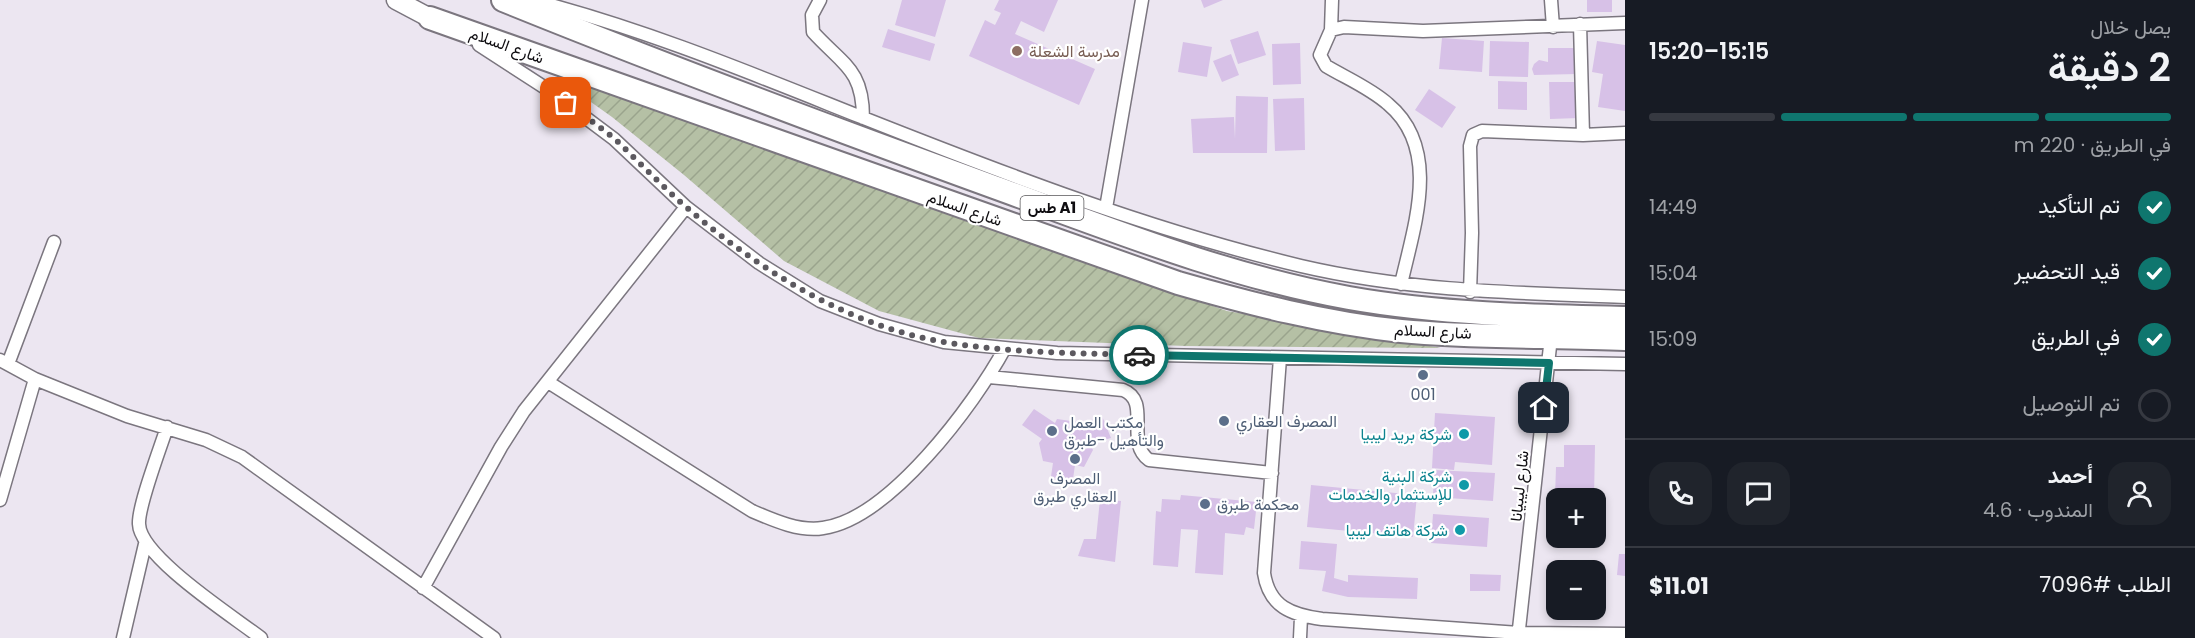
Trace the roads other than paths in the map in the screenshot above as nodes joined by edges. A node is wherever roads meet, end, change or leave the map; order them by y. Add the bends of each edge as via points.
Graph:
1 (396, 0) edge
2 (503, 0) edge
3 (532, 0) edge
4 (820, 0) edge
5 (1142, 0) edge
6 (1332, 0) edge
7 (1551, 0) edge
8 (430, 18) junction
9 (1625, 23) edge
10 (1580, 24) junction
11 (1553, 27) junction
12 (1331, 30) junction
13 (863, 118) junction
14 (1625, 133) edge
15 (1583, 135) junction
16 (686, 207) junction
17 (1106, 208) junction
18 (54, 242) dead end
19 (1401, 284) junction
20 (1470, 292) junction
21 (1625, 297) edge
22 (1625, 318) edge
23 (1551, 337) junction
24 (1625, 339) edge
25 (1005, 348) junction
26 (1280, 358) junction
27 (4, 362) edge
28 (1549, 363) junction
29 (1625, 364) edge
30 (989, 377) junction
31 (35, 379) junction
32 (548, 382) junction
33 (167, 428) junction
34 (1272, 473) junction
35 (0, 500) edge
36 (146, 544) junction
37 (423, 588) junction
38 (1301, 616) junction
39 (1625, 634) edge
40 (1519, 636) edge
41 (123, 638) edge
42 (261, 638) edge
43 (494, 638) edge
44 (1300, 638) edge

1 - 8 main road, شارع السلام
2 - 22 highway, شارع السلام / طس A1 via 674,70 1186,257 1350,298 1399,305
3 - 13 street via 648,35
4 - 13 street via 812,15 813,32 862,87
5 - 17 street
6 - 12 street
7 - 11 street
8 - 16 street via 495,54 550,91 614,139
8 - 23 highway, شارع السلام via 1178,283 1244,302 1402,331
9 - 10 street
10 - 11 street
10 - 15 street
11 - 12 street
12 - 19 street via 1320,55 1326,66 1389,104 1417,145 1420,189
13 - 17 street
14 - 15 street
15 - 20 street via 1482,131 1473,135
16 - 25 street via 759,263 820,301 879,324 944,342
16 - 32 street
17 - 19 street via 1302,266
18 - 27 street
19 - 20 street
20 - 21 street
23 - 24 highway, شارع السلام
23 - 28 street, شارع ليبيانا
25 - 26 street via 1057,353
25 - 30 street
26 - 28 street
26 - 34 street
27 - 31 street
28 - 29 street
28 - 40 street, شارع ليبيانا
30 - 32 street via 951,427 883,499 860,516 820,529 785,523 752,511
30 - 34 street via 1123,390 1137,404 1136,443 1149,460
31 - 33 street
31 - 35 street
32 - 37 street via 507,438
33 - 36 street via 139,519
33 - 37 street via 242,457
34 - 38 street via 1266,583 1281,607
36 - 41 street
36 - 42 street via 168,567
37 - 43 street
38 - 40 street
38 - 44 street
39 - 40 street

